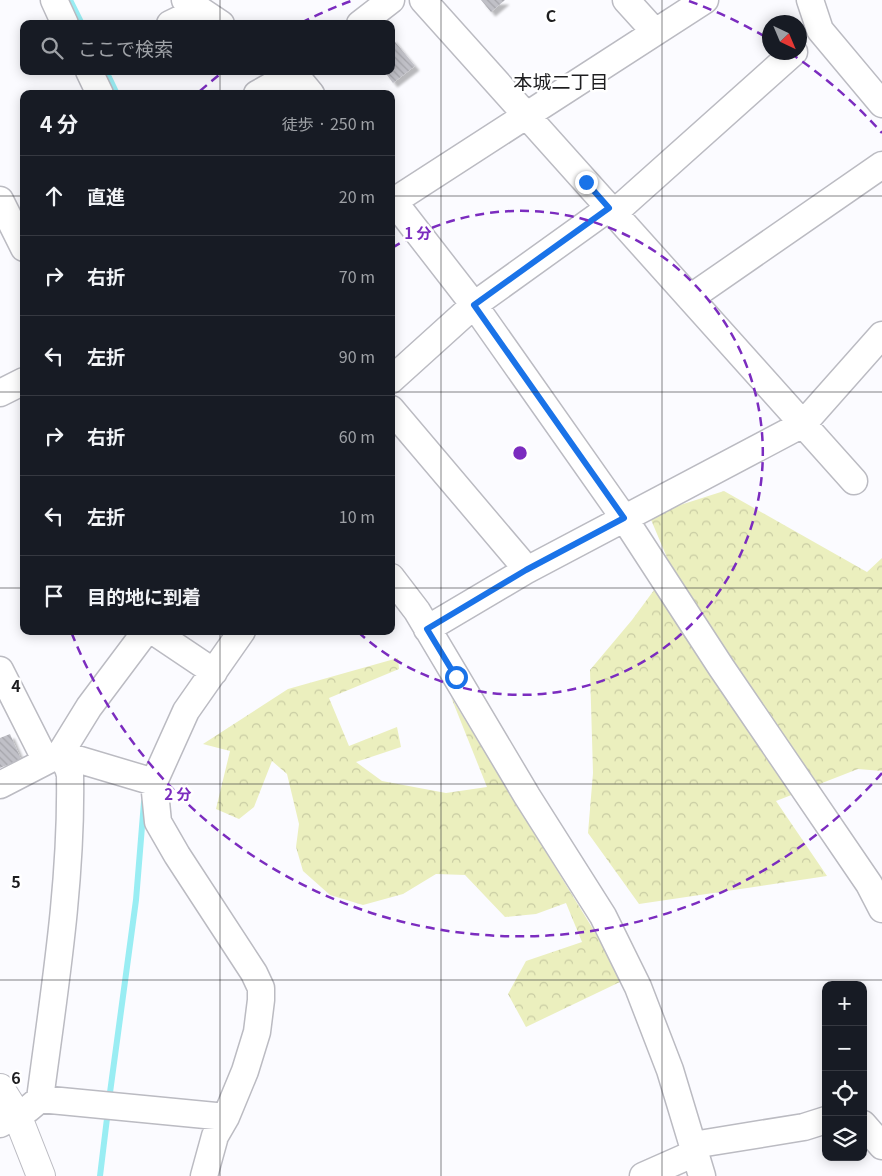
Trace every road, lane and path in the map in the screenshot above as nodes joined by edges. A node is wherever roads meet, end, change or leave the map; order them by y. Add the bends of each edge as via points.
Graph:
1 (54, 0) edge
2 (391, 0) edge
3 (423, 0) edge
4 (626, 0) edge
5 (705, 0) edge
6 (810, 0) edge
7 (202, 11) edge
8 (64, 20) edge
9 (180, 20) edge
10 (365, 20) edge
11 (820, 30) junction
12 (655, 32) junction
13 (807, 42) edge
14 (785, 60) edge
15 (91, 75) edge
16 (299, 78) edge
17 (98, 90) edge
18 (268, 90) edge
19 (882, 104) edge
20 (526, 115) junction
21 (882, 165) edge
22 (395, 198) edge
23 (0, 200) edge
24 (395, 204) edge
25 (612, 211) junction
26 (20, 240) edge
27 (690, 298) junction
28 (474, 305) junction
29 (882, 334) edge
30 (395, 376) edge
31 (20, 383) edge
32 (0, 393) edge
33 (395, 414) edge
34 (803, 424) junction
35 (854, 482) dead end
36 (624, 518) junction
37 (526, 570) junction
38 (395, 582) edge
39 (427, 629) junction
40 (143, 635) edge
41 (159, 635) edge
42 (239, 635) edge
43 (0, 670) edge
44 (214, 672) junction
45 (53, 758) junction
46 (154, 782) junction
47 (0, 785) edge
48 (882, 909) edge
49 (0, 1088) edge
50 (40, 1100) junction
51 (226, 1116) junction
52 (9, 1120) edge
53 (822, 1121) edge
54 (867, 1129) edge
55 (882, 1146) edge
56 (697, 1158) edge
57 (41, 1176) edge
58 (204, 1176) edge
59 (643, 1176) edge

1 - 8 street
2 - 10 street
3 - 20 street
4 - 12 street
5 - 12 street
6 - 11 street
7 - 9 street
11 - 13 street
11 - 19 street
12 - 20 street
14 - 25 street
15 - 17 street
16 - 18 street
20 - 22 street
20 - 25 street
21 - 27 street
23 - 26 street
24 - 28 street
25 - 27 street
25 - 28 street
27 - 34 street
28 - 30 street
28 - 36 street
29 - 34 street
31 - 32 street
33 - 37 street
34 - 35 street
34 - 36 street
36 - 37 street
36 - 48 street via 869,884
37 - 39 street
38 - 39 street
39 - 56 street via 603,916 638,986 670,1070
40 - 45 street
41 - 44 street
42 - 44 street
43 - 45 street
44 - 46 street via 186,711
45 - 46 street
45 - 47 street
45 - 50 street via 68,768 70,775 68,852 60,950
46 - 51 street via 158,822 261,988 257,1032 245,1072
49 - 52 main road
50 - 51 street
50 - 52 street
51 - 58 street via 215,1136
52 - 57 main road
53 - 56 street
54 - 55 street
56 - 59 street

